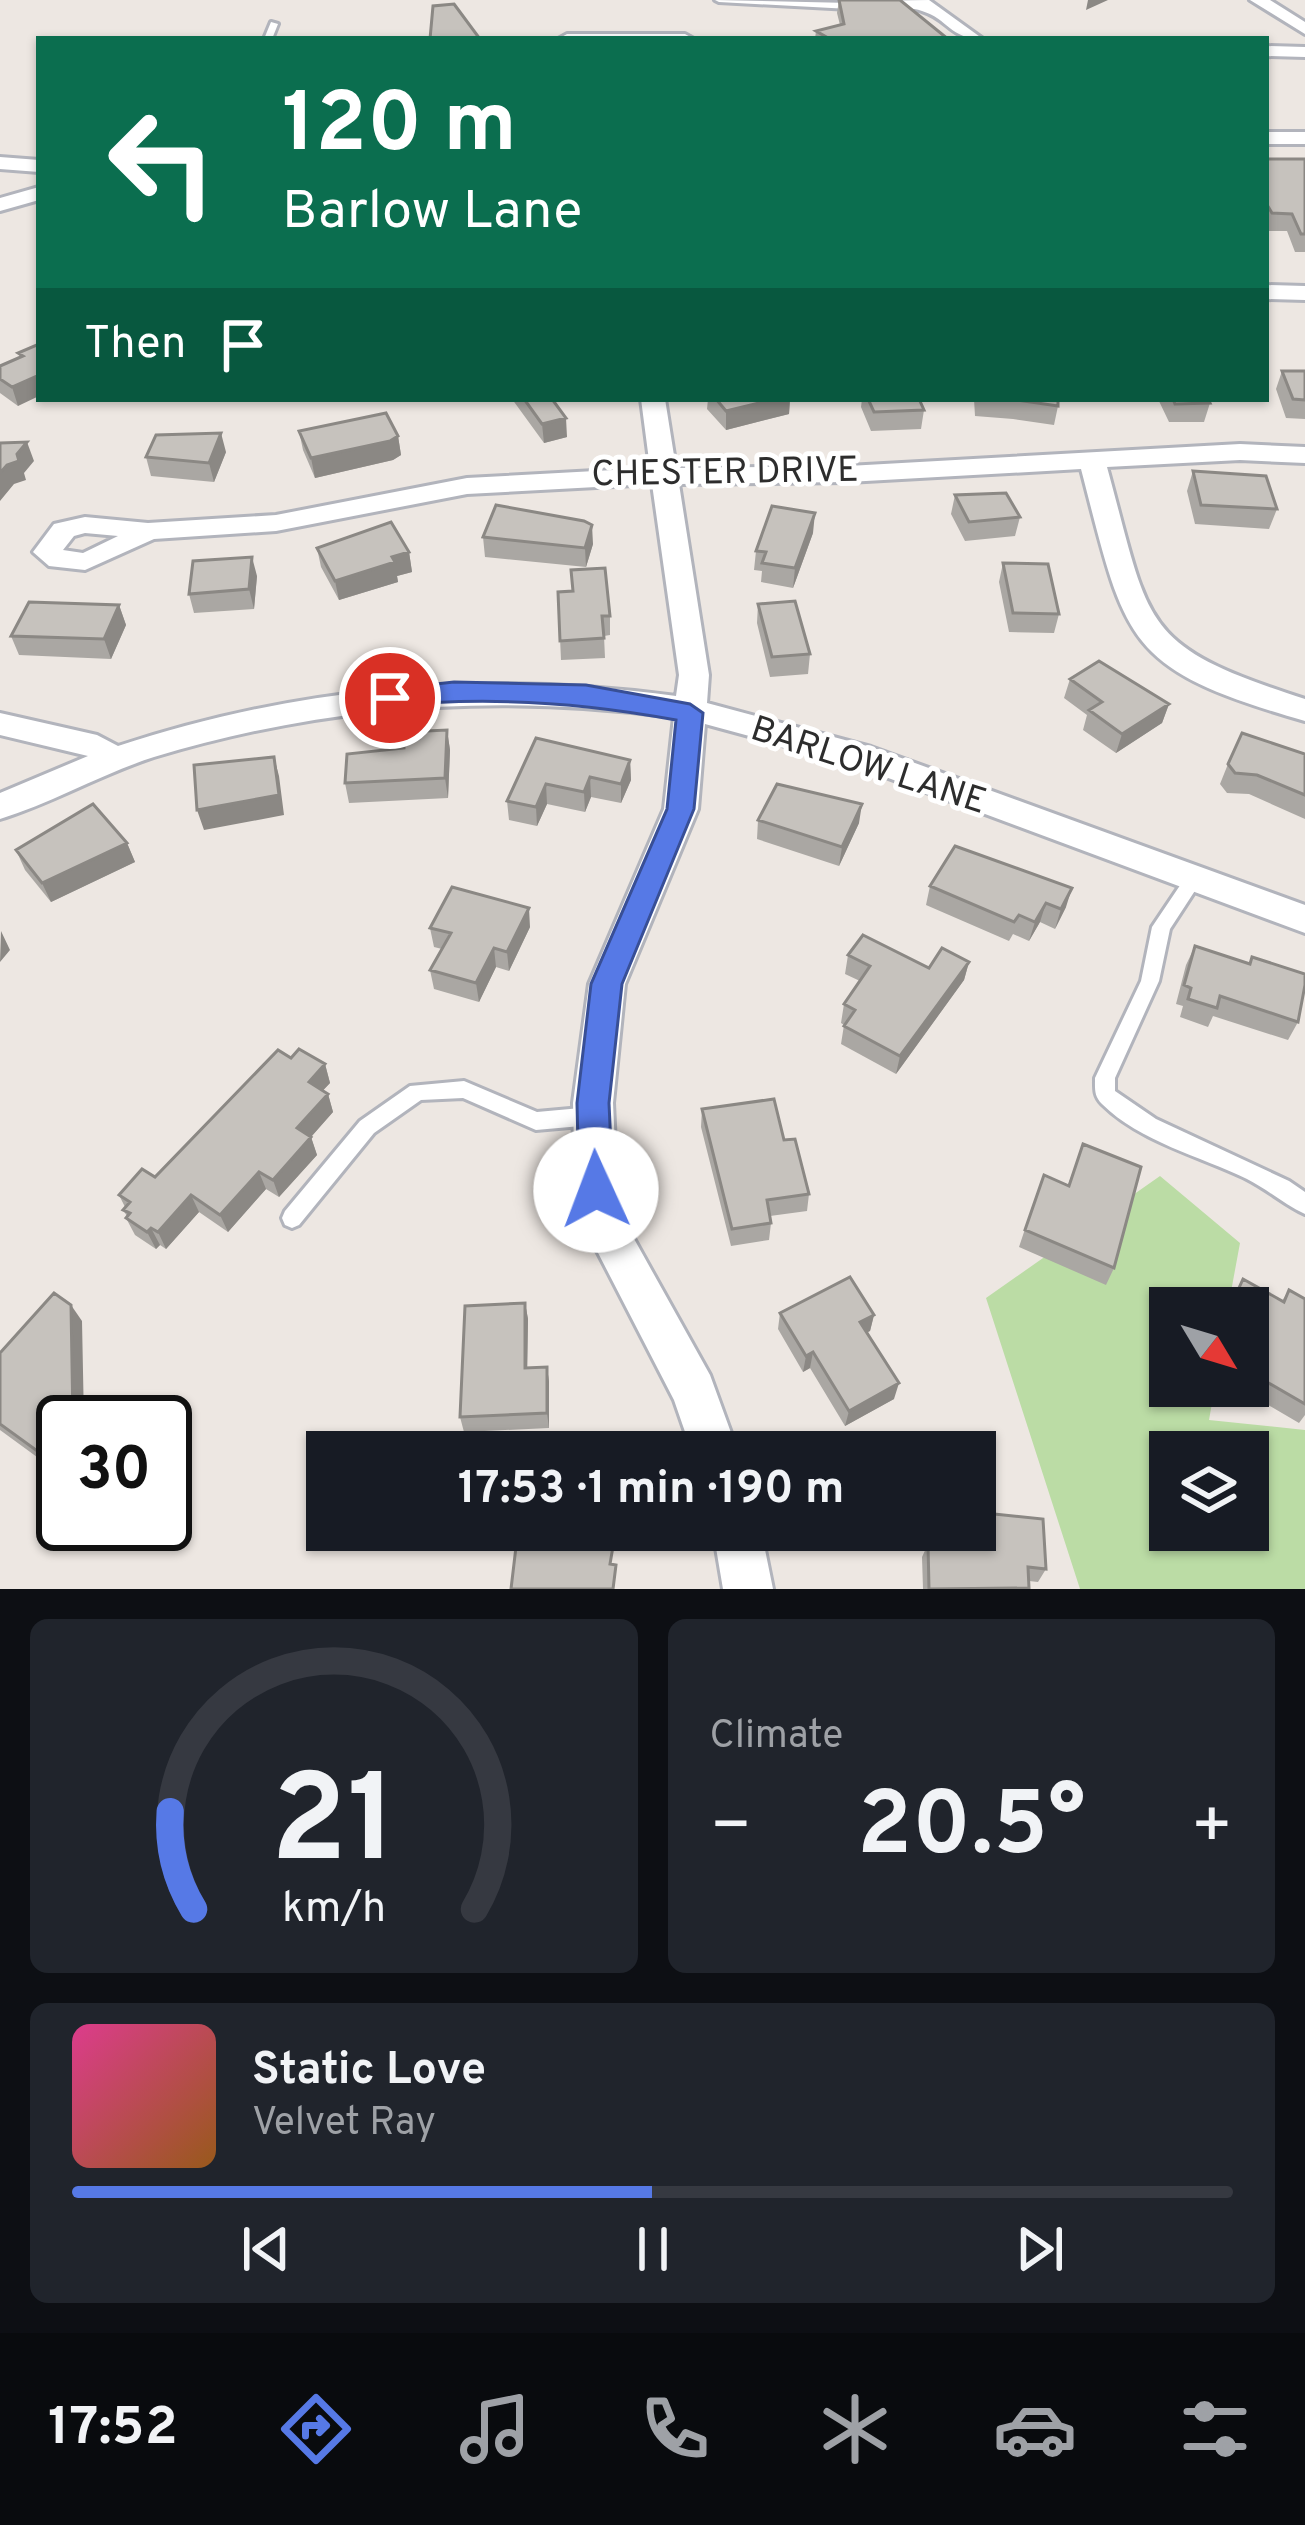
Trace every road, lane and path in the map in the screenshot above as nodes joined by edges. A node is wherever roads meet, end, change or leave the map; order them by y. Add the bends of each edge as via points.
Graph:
1 (718, 0) edge
2 (1258, 0) edge
3 (922, 3) edge
4 (850, 6) joint
5 (274, 24) dead end
6 (1305, 29) edge
7 (269, 36) edge
8 (970, 36) edge
9 (1269, 51) edge
10 (1305, 52) edge
11 (1269, 138) edge
12 (1305, 138) edge
13 (0, 164) edge
14 (36, 166) edge
15 (36, 195) edge
16 (0, 205) edge
17 (1269, 292) edge
18 (1305, 293) edge
19 (653, 402) edge
20 (1305, 455) edge
21 (1092, 460) junction
22 (661, 475) junction
23 (148, 531) dead end
24 (1305, 710) edge
25 (690, 713) junction
26 (0, 724) edge
27 (110, 757) junction
28 (0, 807) edge
29 (1191, 883) junction
30 (1305, 919) edge
31 (593, 1115) junction
32 (1305, 1204) edge
33 (292, 1219) dead end
34 (708, 1431) edge
35 (740, 1551) edge
36 (748, 1589) edge

1 - 4 lane
2 - 6 street
3 - 4 street
3 - 8 street
5 - 7 lane
9 - 10 street
11 - 12 street
13 - 14 street
15 - 16 street
17 - 18 street
19 - 22 street
20 - 21 street, CHESTER DRIVE
21 - 22 street, CHESTER DRIVE
21 - 24 street via 1136,611 1154,643
22 - 23 street, CHESTER DRIVE via 467,486 276,523
22 - 25 street via 694,675
25 - 27 street, BARLOW LANE via 586,694 454,691 358,701
25 - 29 street, BARLOW LANE via 877,763
25 - 31 street via 680,809 607,984
26 - 27 street via 98,746
27 - 28 street, BARLOW LANE
29 - 30 street, BARLOW LANE
29 - 32 lane via 1161,927 1150,981 1105,1078 1105,1095
31 - 33 lane via 536,1121 464,1089 417,1092 367,1127
31 - 34 street via 596,1190 615,1245
35 - 36 street

